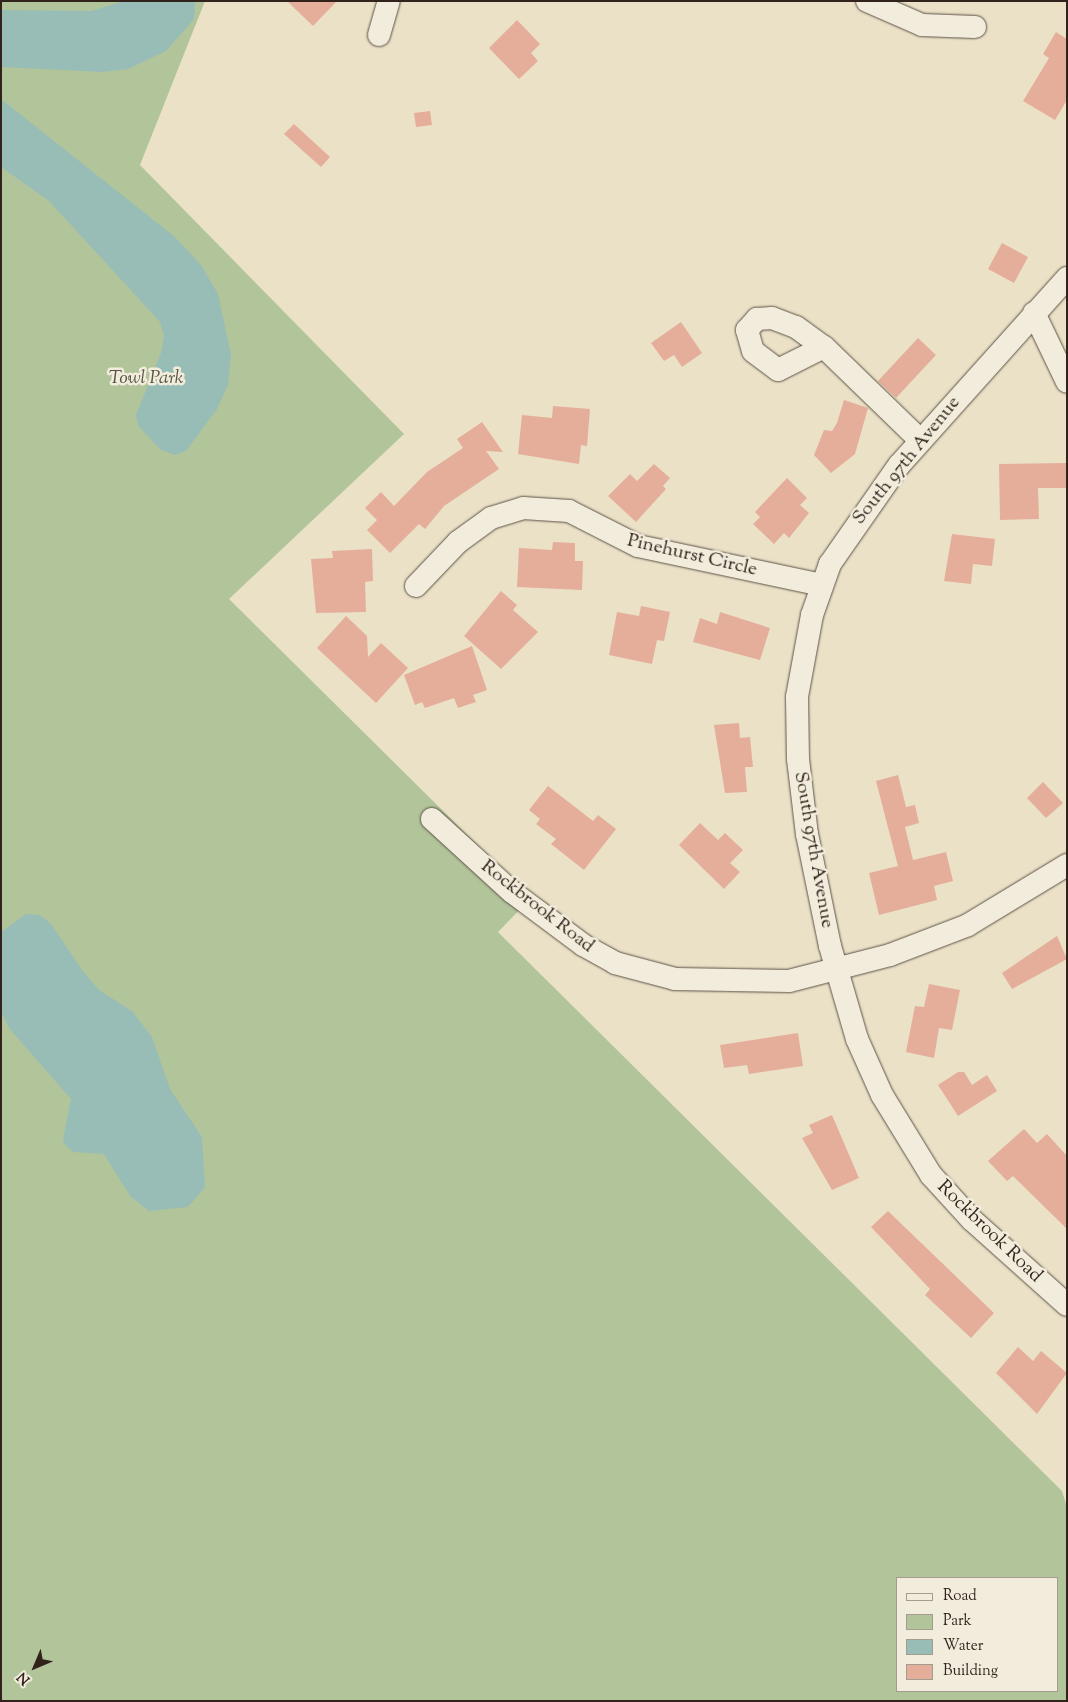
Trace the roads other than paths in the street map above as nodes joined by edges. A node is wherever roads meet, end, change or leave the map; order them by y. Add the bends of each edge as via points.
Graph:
1 (390, 1) edge
2 (867, 1) edge
3 (975, 27) dead end
4 (379, 36) dead end
5 (1067, 278) edge
6 (1034, 313) junction
7 (824, 347) dead end
8 (1067, 382) edge
9 (920, 440) junction
10 (822, 585) junction
11 (416, 586) dead end
12 (432, 820) dead end
13 (1067, 865) edge
14 (836, 971) junction
15 (1067, 1305) edge

1 - 4 street
2 - 3 street via 922,25
5 - 6 street, South 97th Avenue
6 - 8 street
6 - 9 street, South 97th Avenue
7 - 9 street
9 - 10 street, South 97th Avenue via 864,511 830,564
10 - 11 street, Pinehurst Circle via 638,546 569,511 523,508 491,518 458,542
10 - 14 street, South 97th Avenue via 800,672 798,759 807,834
12 - 14 street, Rockbrook Road via 512,892 583,945 615,963 668,978 764,983
13 - 14 street via 968,925
14 - 15 street, Rockbrook Road via 857,1039 882,1095 930,1175 972,1220

